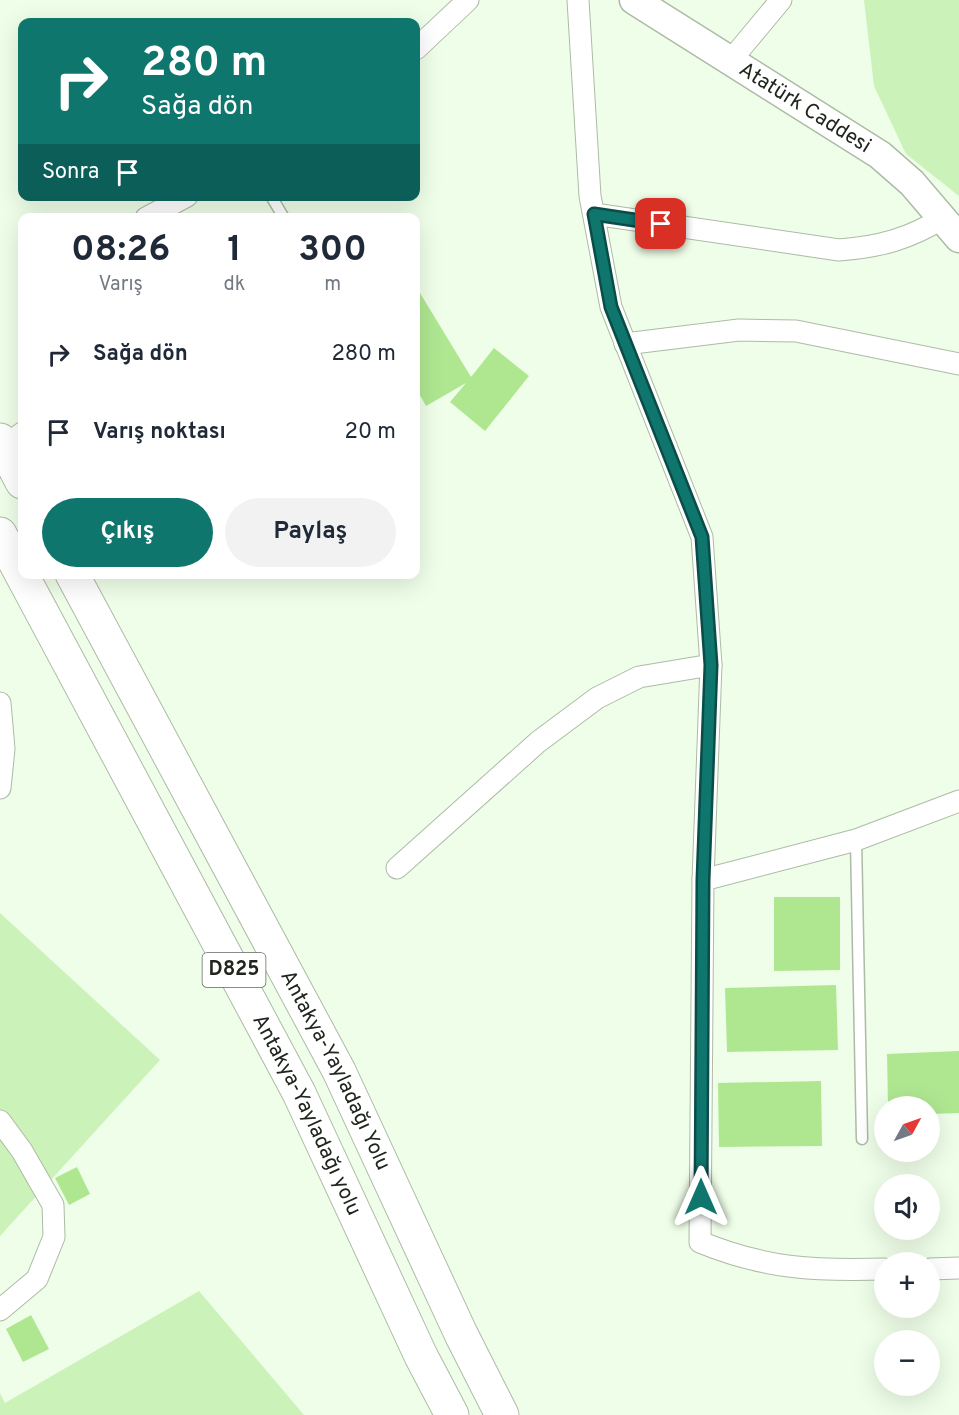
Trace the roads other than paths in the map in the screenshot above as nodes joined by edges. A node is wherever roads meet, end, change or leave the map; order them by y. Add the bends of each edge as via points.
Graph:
1 (468, 0) edge
2 (578, 0) edge
3 (634, 0) edge
4 (781, 0) edge
5 (420, 45) edge
6 (731, 60) junction
7 (178, 201) edge
8 (155, 213) edge
9 (594, 214) junction
10 (951, 228) edge
11 (625, 344) junction
12 (959, 364) edge
13 (9, 440) edge
14 (18, 469) edge
15 (0, 534) edge
16 (18, 568) edge
17 (24, 579) edge
18 (75, 579) edge
19 (711, 665) junction
20 (0, 703) edge
21 (0, 788) edge
22 (959, 801) edge
23 (856, 840) junction
24 (397, 868) dead end
25 (703, 880) junction
26 (0, 1121) edge
27 (862, 1139) dead end
28 (959, 1268) edge
29 (874, 1269) edge
30 (940, 1269) edge
31 (0, 1310) edge
32 (452, 1415) edge
33 (502, 1415) edge

1 - 5 street
2 - 9 street
3 - 6 main road, Atatürk Caddesi
4 - 6 street
6 - 10 main road, Atatürk Caddesi via 880,155 912,183
7 - 8 street
9 - 10 street via 839,250 873,247
9 - 11 street via 611,307
11 - 12 street via 739,330 796,331
11 - 19 street via 702,537
13 - 14 highway
15 - 16 highway, Antakya-Yayladağı yolu / D825
17 - 32 highway, Antakya-Yayladağı yolu / D825 via 299,1094
18 - 33 highway, Antakya-Yayladağı Yolu / D825 via 339,1071
19 - 24 street via 639,676 597,698 538,742
19 - 25 street
20 - 21 street via 4,749
22 - 23 street
23 - 25 street
23 - 27 lane
25 - 29 street via 700,1242 781,1266 814,1271
26 - 31 street via 53,1205 54,1237 37,1280
28 - 30 street

